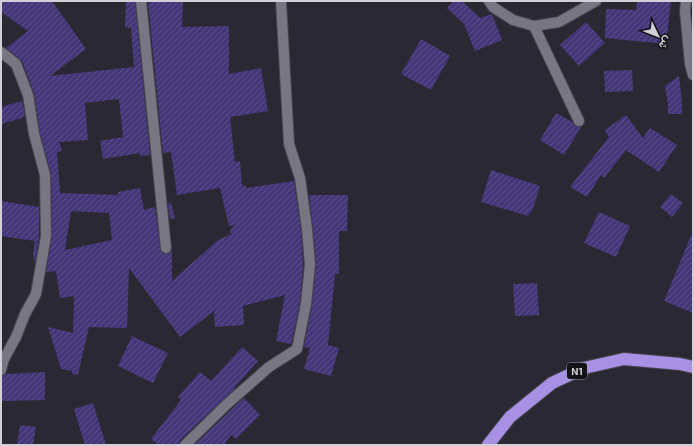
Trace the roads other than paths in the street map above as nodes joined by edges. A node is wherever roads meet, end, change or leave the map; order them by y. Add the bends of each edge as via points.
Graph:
1 (140, 1) edge
2 (281, 1) edge
3 (489, 1) edge
4 (596, 1) edge
5 (686, 1) edge
6 (534, 26) junction
7 (1, 52) edge
8 (693, 75) edge
9 (579, 121) dead end
10 (166, 248) dead end
11 (693, 368) edge
12 (1, 370) edge
13 (185, 445) edge
14 (488, 445) edge

1 - 10 street
2 - 13 street via 289,144 300,178 310,264 306,304 297,350 269,367
3 - 6 street via 513,20
4 - 6 street via 559,22
5 - 8 street via 687,34
6 - 9 street
7 - 12 street via 16,64 28,95 34,134 45,175 46,236 36,294
11 - 14 highway, N1 via 680,364 624,359 584,368 552,383 510,417

